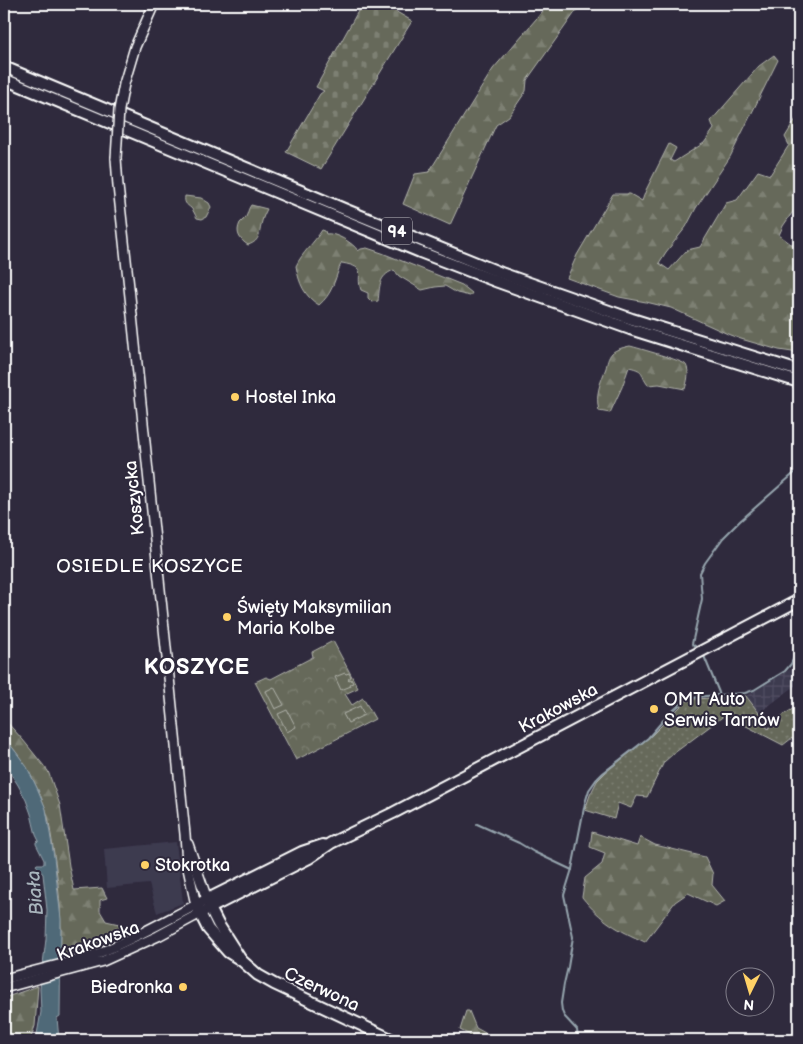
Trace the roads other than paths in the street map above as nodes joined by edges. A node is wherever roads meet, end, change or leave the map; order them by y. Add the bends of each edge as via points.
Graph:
1 (154, 4) edge
2 (4, 67) edge
3 (4, 79) edge
4 (799, 371) edge
5 (799, 382) edge
6 (799, 600) edge
7 (185, 834) junction
8 (209, 904) junction
9 (198, 909) junction
10 (241, 960) junction
11 (4, 979) edge
12 (17, 981) junction
13 (4, 988) edge
14 (393, 1040) edge

1 - 7 street, Koszycka, bridge via 135,47 124,84 116,158
2 - 4 main road, 94 via 501,273 632,319
3 - 5 main road, 94 via 498,282 630,329
6 - 8 main road, Krakowska via 393,813 331,843 302,852
7 - 8 street, Koszycka
7 - 9 street, Koszycka via 187,864
8 - 9 main road, Krakowska
8 - 10 main road, Czerwona
9 - 10 main road, Czerwona via 208,929 228,952
9 - 12 street, Krakowska via 89,957
9 - 12 street, Krakowska via 158,936 110,958 74,970
10 - 14 main road, Czerwona via 274,984
11 - 12 street, Krakowska
12 - 13 street, Krakowska

